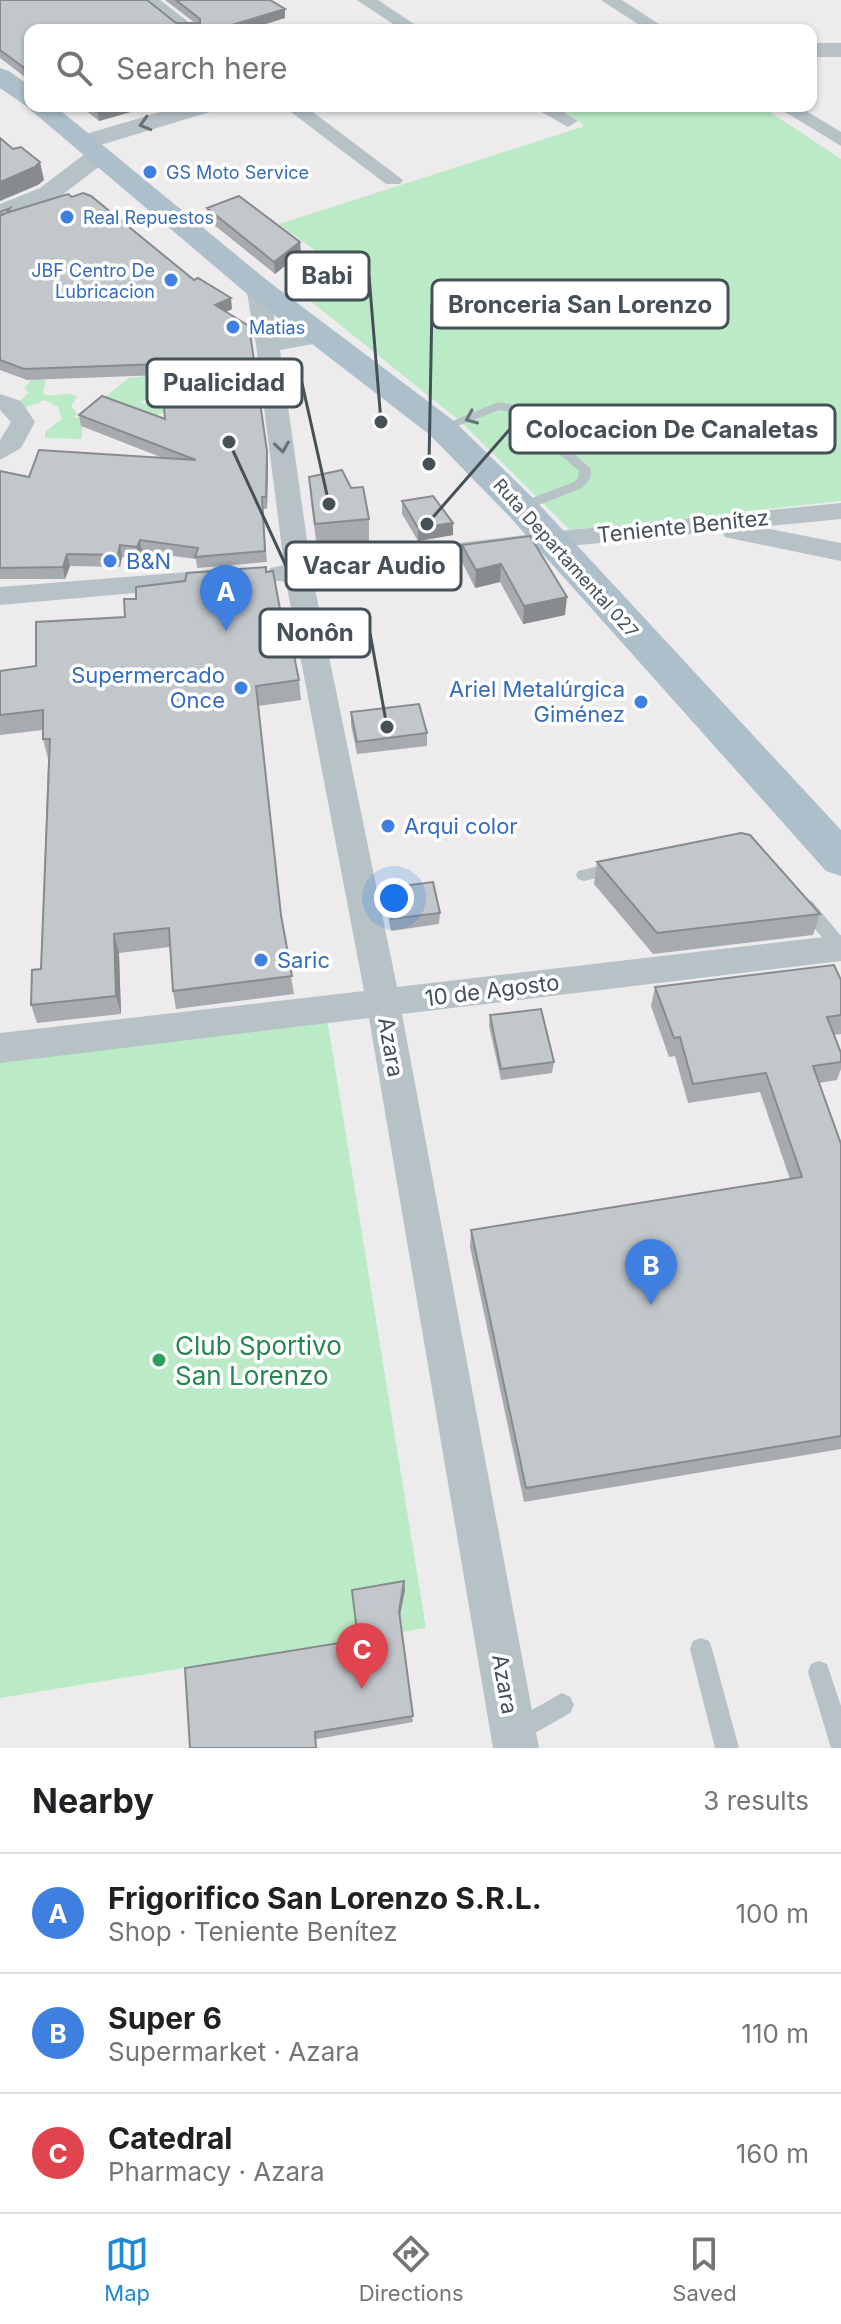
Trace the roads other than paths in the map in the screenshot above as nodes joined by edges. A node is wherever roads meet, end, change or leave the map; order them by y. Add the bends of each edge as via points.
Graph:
1 (149, 0) edge
2 (366, 0) edge
3 (610, 0) edge
4 (182, 24) edge
5 (404, 24) edge
6 (649, 24) edge
7 (817, 50) edge
8 (841, 50) edge
9 (0, 76) edge
10 (24, 94) edge
11 (47, 112) edge
12 (189, 112) edge
13 (301, 112) edge
14 (552, 112) edge
15 (795, 112) edge
16 (568, 121) dead end
17 (841, 140) edge
18 (92, 148) junction
19 (393, 180) dead end
20 (0, 213) edge
21 (257, 287) junction
22 (322, 336) junction
23 (268, 345) junction
24 (6, 404) edge
25 (442, 428) junction
26 (0, 452) edge
27 (521, 507) junction
28 (841, 511) edge
29 (697, 524) junction
30 (549, 540) junction
31 (841, 552) edge
32 (298, 572) junction
33 (0, 596) edge
34 (841, 859) edge
35 (629, 866) edge
36 (584, 875) dead end
37 (790, 887) edge
38 (841, 948) edge
39 (383, 1003) junction
40 (0, 1048) edge
41 (701, 1649) dead end
42 (819, 1672) dead end
43 (562, 1705) dead end
44 (515, 1740) edge
45 (841, 1744) edge
46 (727, 1748) edge

1 - 4 street
2 - 5 street
3 - 6 street
7 - 8 street
9 - 10 main road
11 - 18 main road, Ruta Departamental 027
12 -> 18 street
13 - 19 street
14 - 16 street
15 - 17 street
18 - 20 street via 49,193
18 - 21 main road, Ruta Departamental 027
21 - 22 main road, Ruta Departamental 027
21 - 23 street, Azara
22 - 23 street
22 - 25 main road, Ruta Departamental 027
23 -> 32 street, Azara
24 - 26 street via 23,422 12,443
25 - 27 main road, Ruta Departamental 027
27 -> 25 lane via 578,485 585,470 515,409 498,406
27 - 30 main road, Ruta Departamental 027
28 - 29 street, Teniente Benítez
29 - 30 street, Teniente Benítez
29 - 31 street
30 - 32 street, Teniente Benítez
30 - 34 main road, Ruta Departamental 027
32 - 33 street, Teniente Benítez
32 - 39 street, Azara
35 - 36 lane
37 - 38 lane
38 - 39 street, 10 de Agosto
39 - 40 street, 10 de Agosto
39 - 44 street, Azara
41 - 46 lane
42 - 45 lane
43 - 44 lane

